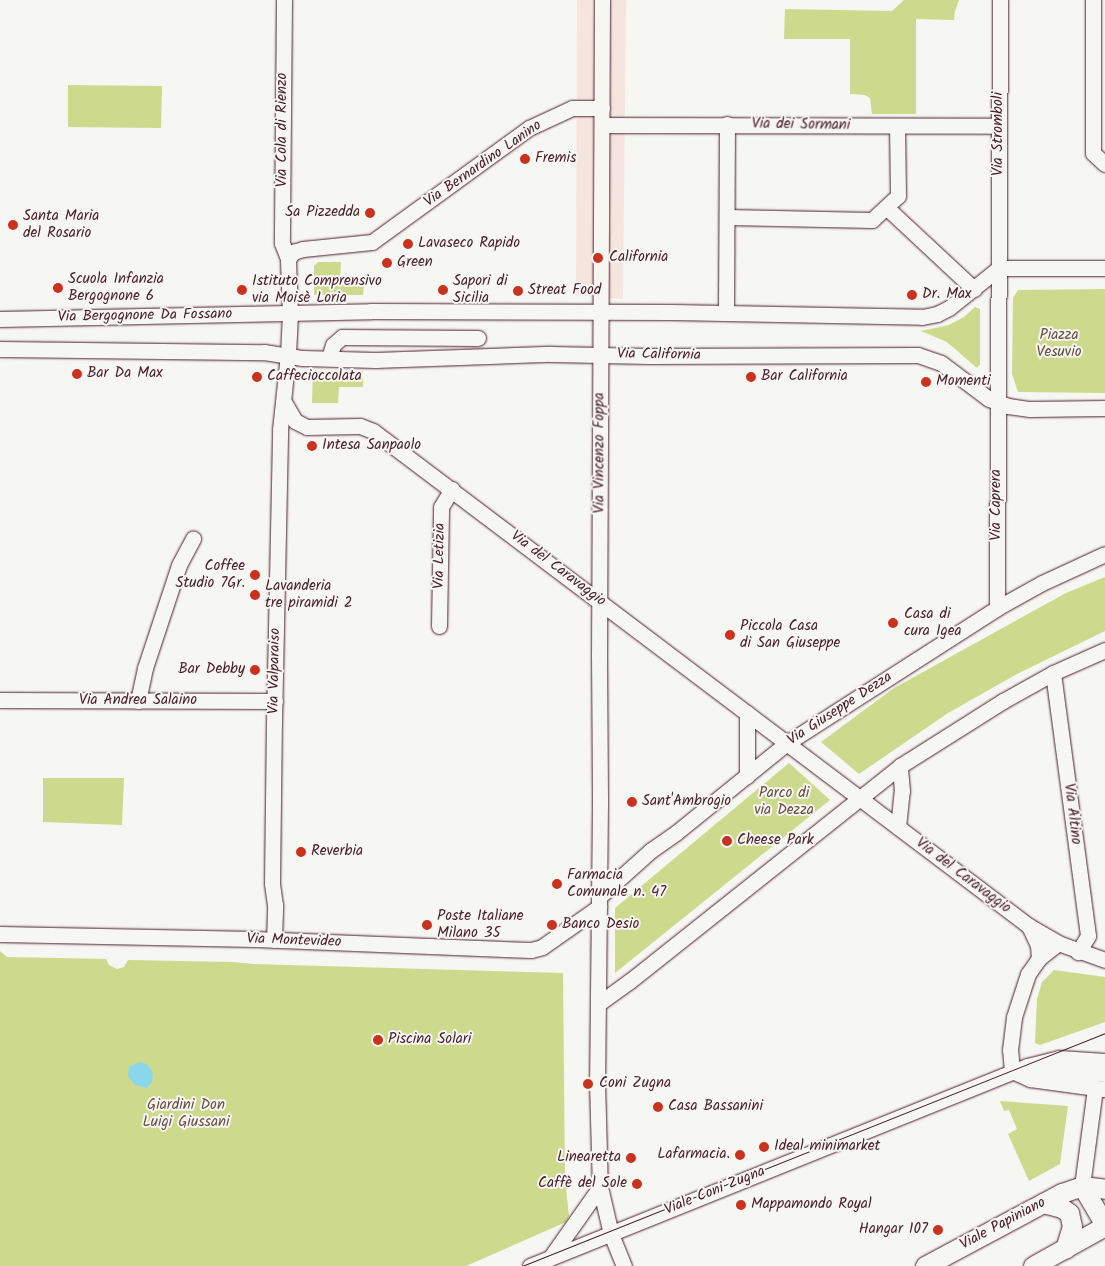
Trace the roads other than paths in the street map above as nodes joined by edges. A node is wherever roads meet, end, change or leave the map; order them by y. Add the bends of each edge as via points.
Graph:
1 (284, 0) edge
2 (602, 0) edge
3 (1000, 0) edge
4 (1093, 0) edge
5 (602, 108) junction
6 (728, 124) junction
7 (602, 125) junction
8 (999, 126) junction
9 (897, 127) junction
10 (1105, 164) edge
11 (887, 208) junction
12 (727, 217) junction
13 (288, 259) junction
14 (999, 268) junction
15 (1105, 268) edge
16 (974, 289) junction
17 (601, 312) junction
18 (726, 313) junction
19 (290, 314) junction
20 (0, 319) edge
21 (478, 338) dead end
22 (0, 349) edge
23 (288, 354) junction
24 (600, 354) junction
25 (329, 358) junction
26 (284, 402) junction
27 (998, 403) junction
28 (1105, 408) edge
29 (452, 489) junction
30 (193, 539) dead end
31 (1105, 554) edge
32 (599, 600) junction
33 (997, 608) junction
34 (439, 626) dead end
35 (1105, 650) edge
36 (1053, 673) junction
37 (0, 700) edge
38 (138, 701) junction
39 (275, 702) junction
40 (747, 713) junction
41 (787, 743) junction
42 (900, 766) junction
43 (747, 776) junction
44 (860, 798) junction
45 (898, 827) junction
46 (599, 902) junction
47 (1029, 926) junction
48 (0, 934) edge
49 (274, 940) junction
50 (1058, 943) junction
51 (1078, 952) junction
52 (1039, 958) junction
53 (1105, 960) edge
54 (598, 1004) junction
55 (1105, 1061) edge
56 (1012, 1071) junction
57 (1105, 1074) edge
58 (1100, 1089) edge
59 (1082, 1186) junction
60 (600, 1187) junction
61 (1105, 1189) edge
62 (1043, 1203) junction
63 (1105, 1226) edge
64 (611, 1234) junction
65 (1065, 1249) junction
66 (550, 1258) junction
67 (530, 1266) edge
68 (624, 1266) edge
69 (925, 1266) edge
70 (1033, 1266) edge

1 - 13 street, Via Cola di Rienzo via 282,243
2 - 5 street, Via Vincenzo Foppa
3 - 8 street, Via Stromboli
4 - 10 street via 1094,153
5 - 7 street, Via Vincenzo Foppa
5 - 13 street, Via Bernardino Lanino via 572,108 529,128 372,242 303,249 293,252
6 - 7 street, Via dei Sormani
6 - 9 street, Via dei Sormani
6 - 12 street
7 - 17 street, Via Vincenzo Foppa
8 - 9 street, Via dei Sormani
8 - 14 street, Via Stromboli
9 - 11 street via 898,196
11 - 12 street via 872,220
11 - 16 street
12 - 18 street
13 - 19 street, Via Cola di Rienzo
14 - 15 street
14 - 16 street
14 - 27 street
16 - 18 street via 937,314 922,317
17 - 18 street
17 - 19 street, Via Bergognone Da Fossano
17 - 24 street, Via Vincenzo Foppa
19 - 20 street, Via Bergognone Da Fossano
19 - 23 street, Via Valparaiso
21 - 25 street via 342,337 333,345
22 - 23 street
23 - 25 street, Via California via 303,358
23 - 26 street, Via Valparaiso
24 - 25 street, Via California via 376,360
24 - 27 street, Via California via 918,355 941,363
24 - 32 street, Via Vincenzo Foppa
26 - 29 street, Via del Caravaggio via 295,421 307,427 368,428
26 - 39 street, Via Valparaiso via 280,430
27 - 28 street via 1017,408
27 - 33 street, Via Caprera
29 - 32 street, Via del Caravaggio
29 - 34 street, Via Letizia via 441,508
30 - 38 street via 179,565 145,668
31 - 33 street, Via Giuseppe Dezza
32 - 40 street, Via del Caravaggio
32 - 46 street, Via Vincenzo Foppa
33 - 41 street, Via Giuseppe Dezza
35 - 36 street
36 - 42 street via 973,718
36 - 51 street, Via Altino via 1088,936
37 - 38 street, Via Andrea Salaino
38 - 39 street, Via Andrea Salaino
39 - 49 street, Via Valparaiso
40 - 41 street, Via del Caravaggio
40 - 43 street
41 - 43 street, Via Giuseppe Dezza
41 - 44 street, Via del Caravaggio
42 - 44 street
42 - 45 street via 902,791
43 - 46 street, Via Giuseppe Dezza via 650,851
44 - 45 street, Via del Caravaggio
44 - 54 street
45 - 47 street, Via del Caravaggio
46 - 49 street, Via Montevideo via 579,921 542,947 531,950
46 - 54 street, Via Vincenzo Foppa
47 - 50 street, Via del Caravaggio
47 - 52 street via 1038,945
48 - 49 street, Via Montevideo
50 - 51 street, Via del Caravaggio
50 - 52 street
51 - 53 street, Via del Caravaggio
52 - 56 street via 1028,974 1014,1017 1010,1050
54 - 60 street, Via Vincenzo Foppa
55 - 56 street via 1059,1058
56 - 57 street via 1031,1069
56 - 58 street via 1030,1079
56 - 64 street, Viale Coni Zugna
58 - 59 street
59 - 61 main road
59 - 62 main road, Viale Papiniano
59 - 63 main road
60 - 64 street, Via Vincenzo Foppa
60 - 66 street
62 - 65 main road via 1069,1213 1072,1226
62 - 69 main road, Viale Papiniano
63 - 65 main road
64 - 66 street, Viale Coni Zugna
64 - 68 street, Via Vincenzo Foppa
65 - 70 main road
66 - 67 street, Viale Coni Zugna

